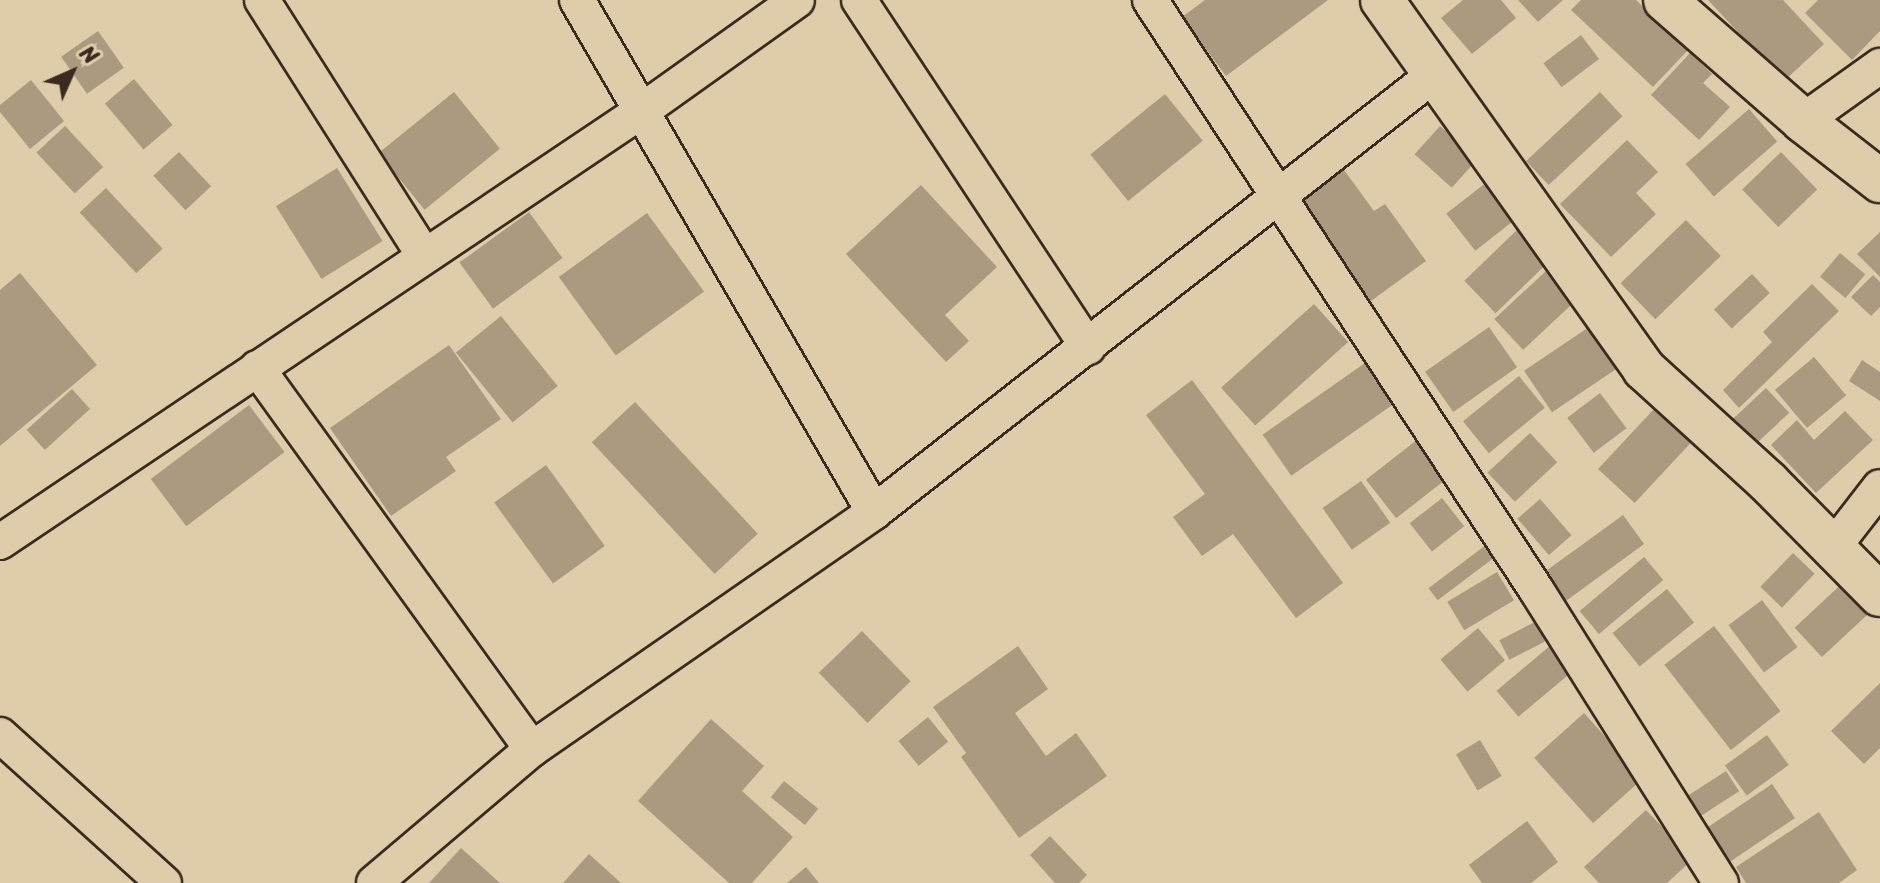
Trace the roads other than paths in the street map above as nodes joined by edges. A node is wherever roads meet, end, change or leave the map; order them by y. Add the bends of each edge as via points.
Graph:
1 (262, 0) edge
2 (577, 0) edge
3 (797, 0) edge
4 (859, 0) edge
5 (1150, 0) edge
6 (1382, 0) edge
7 (1665, 0) edge
8 (1880, 66) edge
9 (1435, 74) junction
10 (643, 110) junction
11 (1803, 121) junction
12 (1880, 181) edge
13 (1281, 197) junction
14 (424, 255) junction
15 (1088, 347) junction
16 (257, 368) junction
17 (1880, 487) edge
18 (874, 512) junction
19 (0, 542) edge
20 (1832, 549) junction
21 (1880, 595) edge
22 (0, 735) edge
23 (532, 749) junction
24 (164, 883) edge
25 (374, 883) edge
26 (1721, 883) edge

1 - 14 street
2 - 10 street
3 - 10 street
4 - 15 street
5 - 13 street
6 - 9 street
7 - 11 street
8 - 11 street
9 - 13 street
9 - 20 street via 1644,369 1768,482
10 - 14 street
10 - 18 street
11 - 12 street
13 - 15 street
13 - 26 street
14 - 16 street
15 - 18 street
16 - 19 street
16 - 23 street
17 - 20 street
18 - 23 street
20 - 21 street
22 - 24 street
23 - 25 street

